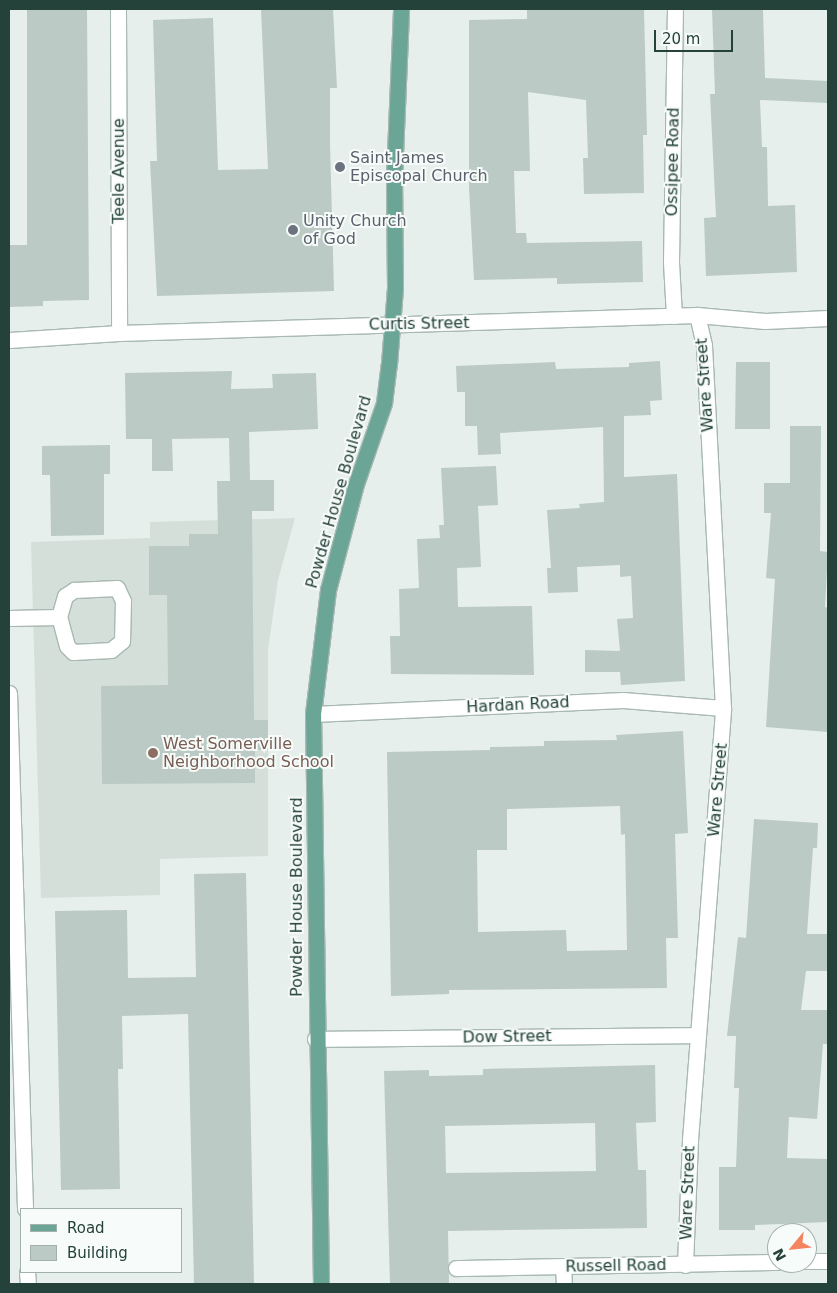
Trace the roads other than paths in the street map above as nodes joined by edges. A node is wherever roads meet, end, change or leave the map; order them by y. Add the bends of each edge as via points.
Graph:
1 (118, 9) edge
2 (401, 9) edge
3 (675, 9) edge
4 (697, 315) junction
5 (674, 316) junction
6 (828, 318) edge
7 (392, 324) junction
8 (119, 333) junction
9 (9, 340) edge
10 (59, 617) junction
11 (9, 618) edge
12 (9, 693) edge
13 (723, 708) junction
14 (313, 714) junction
15 (698, 1035) junction
16 (315, 1039) junction
17 (25, 1208) edge
18 (767, 1262) edge
19 (685, 1265) junction
20 (563, 1266) junction
21 (456, 1268) dead end
22 (321, 1284) edge
23 (564, 1284) edge

1 - 8 street, Teele Avenue
2 - 7 main road, Powder House Boulevard
3 - 5 street, Ossipee Road via 671,262
4 - 5 street, Curtis Street
4 - 6 street, Curtis Street via 765,321
4 - 13 street, Ware Street via 704,345
5 - 7 street, Curtis Street
7 - 8 street, Curtis Street
7 - 14 main road, Powder House Boulevard via 384,404 356,484 328,590
8 - 9 street, Curtis Street
10 - 10 street via 65,596 74,590 117,588 123,601 122,641 111,650 73,652 67,646
10 - 11 street
12 - 17 street
13 - 14 street, Hardan Road via 624,700
13 - 15 street, Ware Street
14 - 16 main road, Powder House Boulevard
15 - 16 street, Dow Street
15 - 19 street, Ware Street
16 - 22 main road, Powder House Boulevard
18 - 19 street, Russell Road
19 - 20 street, Russell Road
20 - 21 street, Russell Road
20 - 23 street

